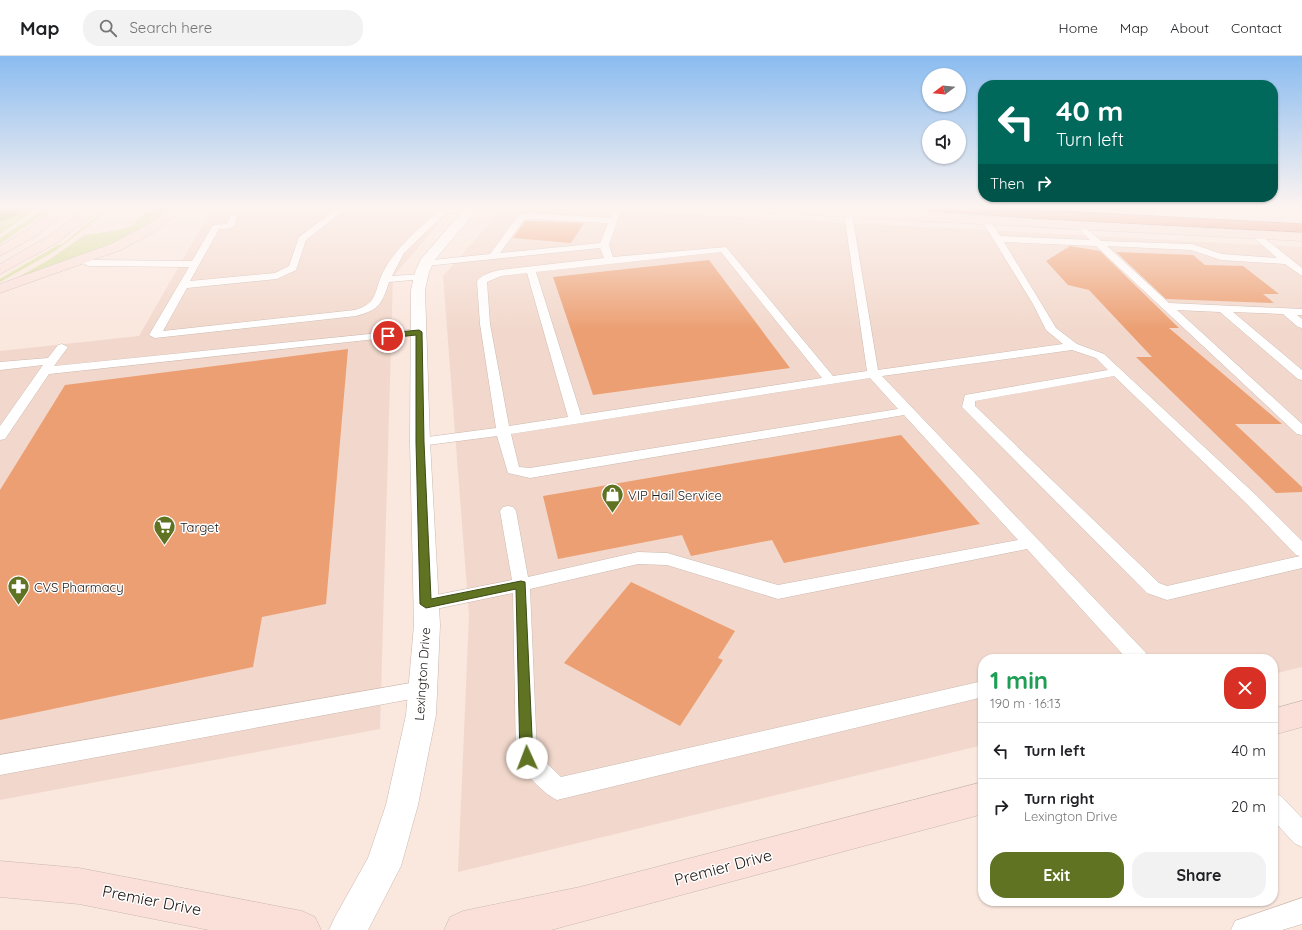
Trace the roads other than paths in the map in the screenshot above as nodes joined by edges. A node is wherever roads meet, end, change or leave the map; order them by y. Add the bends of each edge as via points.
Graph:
1 (39, 248) edge
2 (111, 248) edge
3 (205, 248) edge
4 (299, 248) edge
5 (404, 248) edge
6 (441, 248) edge
7 (499, 248) edge
8 (576, 248) edge
9 (605, 248) edge
10 (708, 248) edge
11 (724, 248) edge
12 (853, 248) edge
13 (1003, 248) edge
14 (1106, 248) edge
15 (1194, 248) edge
16 (1270, 248) edge
17 (493, 256) junction
18 (82, 260) junction
19 (609, 260) junction
20 (1286, 261) junction
21 (196, 264) junction
22 (0, 270) edge
23 (423, 270) junction
24 (531, 270) junction
25 (1302, 273) edge
26 (385, 279) junction
27 (183, 285) junction
28 (0, 289) edge
29 (1167, 306) junction
30 (1223, 308) junction
31 (1286, 311) junction
32 (1302, 312) edge
33 (1302, 325) edge
34 (419, 332) junction
35 (1073, 346) junction
36 (62, 347) dead end
37 (0, 366) edge
38 (49, 366) junction
39 (1117, 372) junction
40 (873, 374) junction
41 (1302, 376) edge
42 (830, 380) junction
43 (907, 412) junction
44 (576, 420) junction
45 (503, 431) junction
46 (1302, 431) edge
47 (0, 436) edge
48 (420, 442) junction
49 (508, 511) dead end
50 (1030, 543) junction
51 (1302, 550) edge
52 (1302, 562) edge
53 (521, 584) junction
54 (426, 604) junction
55 (1134, 654) edge
56 (422, 689) junction
57 (978, 690) edge
58 (1302, 714) edge
59 (1278, 721) edge
60 (0, 765) edge
61 (978, 799) edge
62 (1278, 809) edge
63 (1302, 835) edge
64 (0, 879) edge
65 (1302, 911) edge
66 (302, 930) edge
67 (348, 930) edge
68 (463, 930) edge
69 (1244, 930) edge

1 - 22 main road
2 - 18 main road
3 - 21 lane
4 - 27 lane via 293,268 277,276
5 - 26 lane
6 - 23 street
7 - 17 lane
8 - 17 lane
9 - 19 lane
10 - 19 lane
11 - 42 lane via 752,286
12 - 40 lane
13 - 35 lane via 1052,330
14 - 29 lane
15 - 20 lane via 1221,257
16 - 20 lane
17 - 23 lane
18 - 21 lane via 89,263
18 - 28 main road
19 - 24 lane
20 - 25 lane
21 - 27 lane
23 - 26 lane
23 - 34 street, Lexington Drive via 418,290
24 - 44 lane
24 - 45 lane via 487,277 482,282
26 - 27 lane via 378,300 370,309 356,313 154,335
29 - 30 lane
29 - 46 lane
30 - 31 lane
30 - 41 lane
31 - 32 lane
31 - 33 lane
34 - 38 lane
34 - 48 street, Lexington Drive
35 - 39 lane via 1100,356
35 - 40 lane
36 - 38 lane
37 - 38 lane
38 - 47 lane
39 - 51 lane
39 - 52 lane via 969,398 968,407 1153,588 1167,593
40 - 42 lane
40 - 43 lane
42 - 44 lane
43 - 45 lane via 530,474 513,470
43 - 50 lane
44 - 45 lane
45 - 48 lane
48 - 54 street, Lexington Drive
49 - 53 lane
50 - 53 lane via 778,592 667,559 638,558
50 - 55 lane
53 - 54 lane
53 - 57 lane via 527,758 557,788
54 - 56 street, Lexington Drive
56 - 60 lane
56 - 67 street, Lexington Drive via 421,715 402,805 382,866
58 - 59 main road
61 - 68 main road, Premier Drive via 580,905
62 - 63 lane
64 - 66 main road, Premier Drive via 80,886
65 - 69 lane

